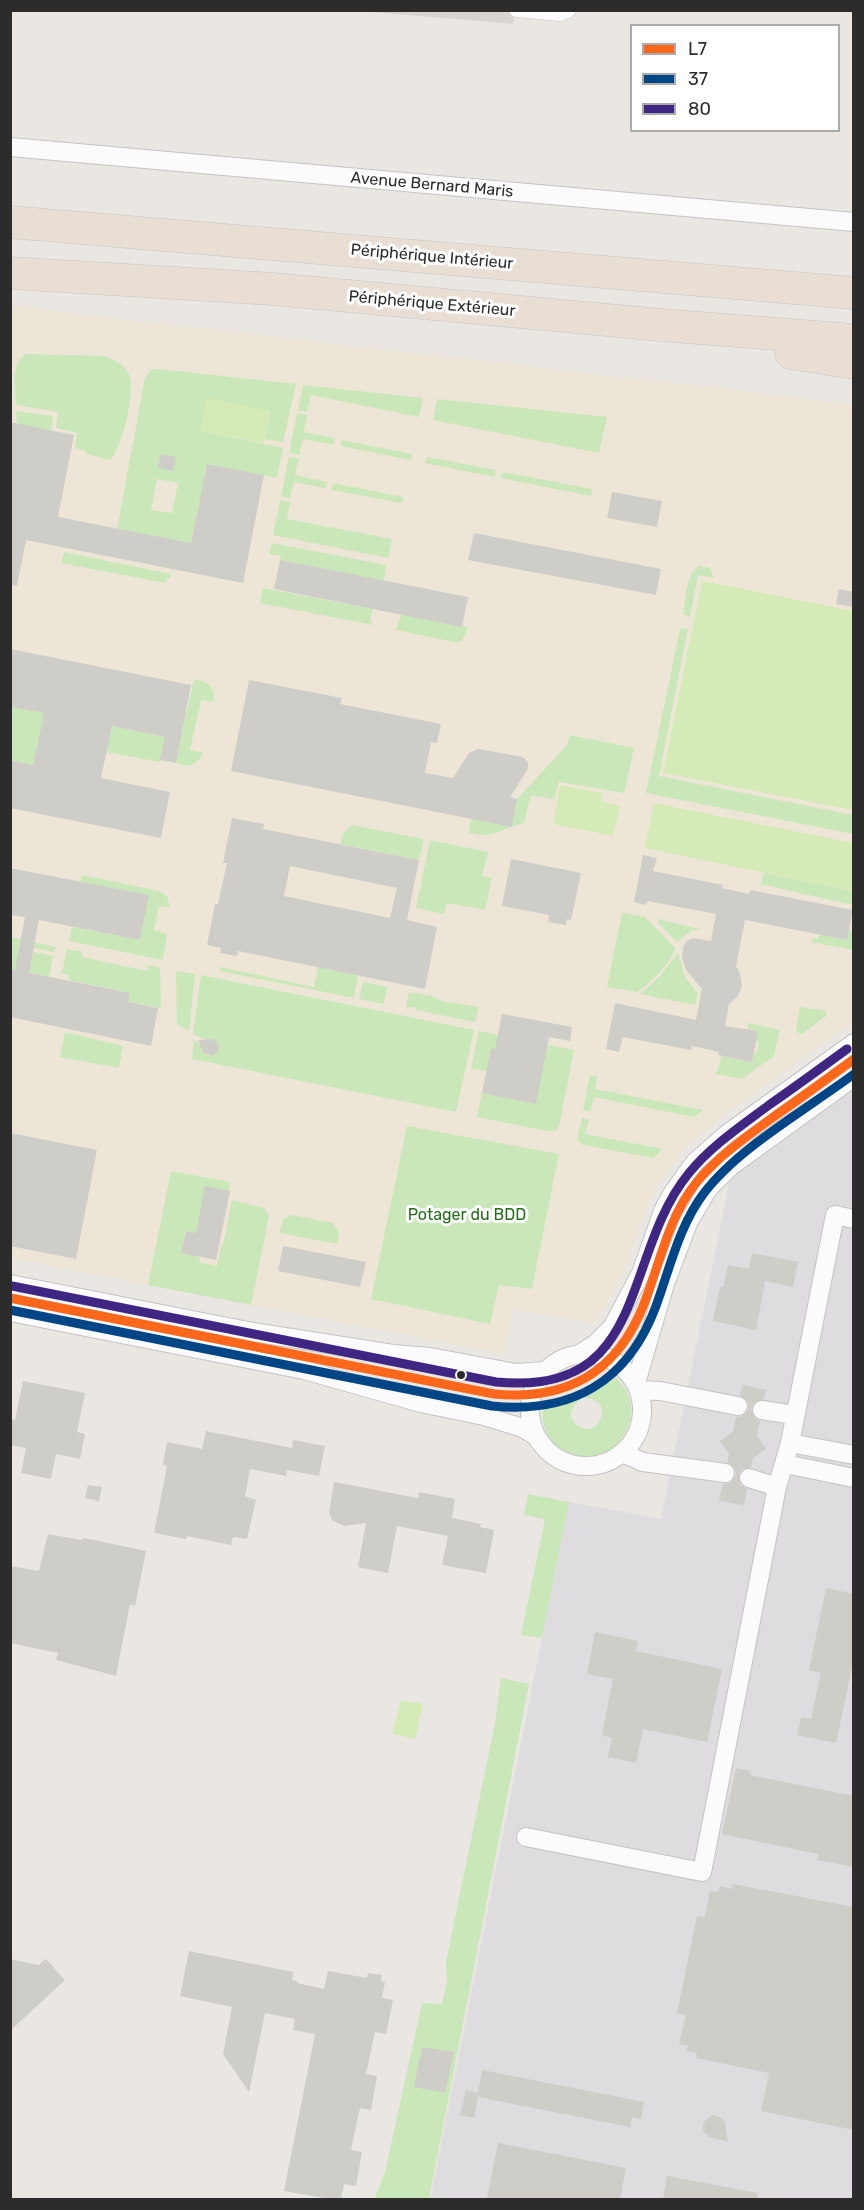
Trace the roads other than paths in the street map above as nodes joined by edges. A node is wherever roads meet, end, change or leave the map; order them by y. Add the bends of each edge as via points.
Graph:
1 (516, 10) edge
2 (569, 10) edge
3 (10, 147) edge
4 (10, 222) edge
5 (854, 222) edge
6 (10, 273) edge
7 (854, 293) edge
8 (661, 325) junction
9 (854, 340) edge
10 (854, 363) edge
11 (854, 1043) edge
12 (854, 1077) edge
13 (854, 1219) edge
14 (10, 1284) edge
15 (10, 1312) edge
16 (581, 1353) junction
17 (544, 1371) junction
18 (637, 1386) junction
19 (738, 1406) dead end
20 (762, 1410) dead end
21 (794, 1415) junction
22 (536, 1436) junction
23 (790, 1443) junction
24 (622, 1453) junction
25 (854, 1455) edge
26 (785, 1464) junction
27 (725, 1473) dead end
28 (854, 1478) edge
29 (749, 1479) dead end
30 (777, 1487) junction
31 (526, 1837) dead end

1 - 2 street via 560,14
3 - 5 street, Avenue Bernard Maris
4 - 7 highway, Périphérique Intérieur
6 - 8 highway, Périphérique Extérieur via 273,290
8 - 9 highway, Périphérique Extérieur
8 - 10 highway via 801,356
11 - 16 street via 727,1134 695,1162 663,1211 641,1273 614,1326
12 - 18 street via 731,1166 708,1189 688,1223 669,1274
13 - 21 street via 835,1215
14 - 17 street via 300,1339 516,1373
15 - 22 street via 304,1370 421,1403 484,1416
16 - 17 street via 567,1356
16 - 18 street via 612,1359
17 - 22 street via 536,1383 529,1410
18 - 19 street
18 - 24 street via 642,1407 640,1424 634,1440
20 - 21 street
21 - 23 street
22 - 24 street via 554,1457 582,1466 610,1461
23 - 25 street
23 - 26 street
24 - 27 street via 643,1462
26 - 28 street
26 - 30 street
29 - 30 street
30 - 31 street via 702,1872

